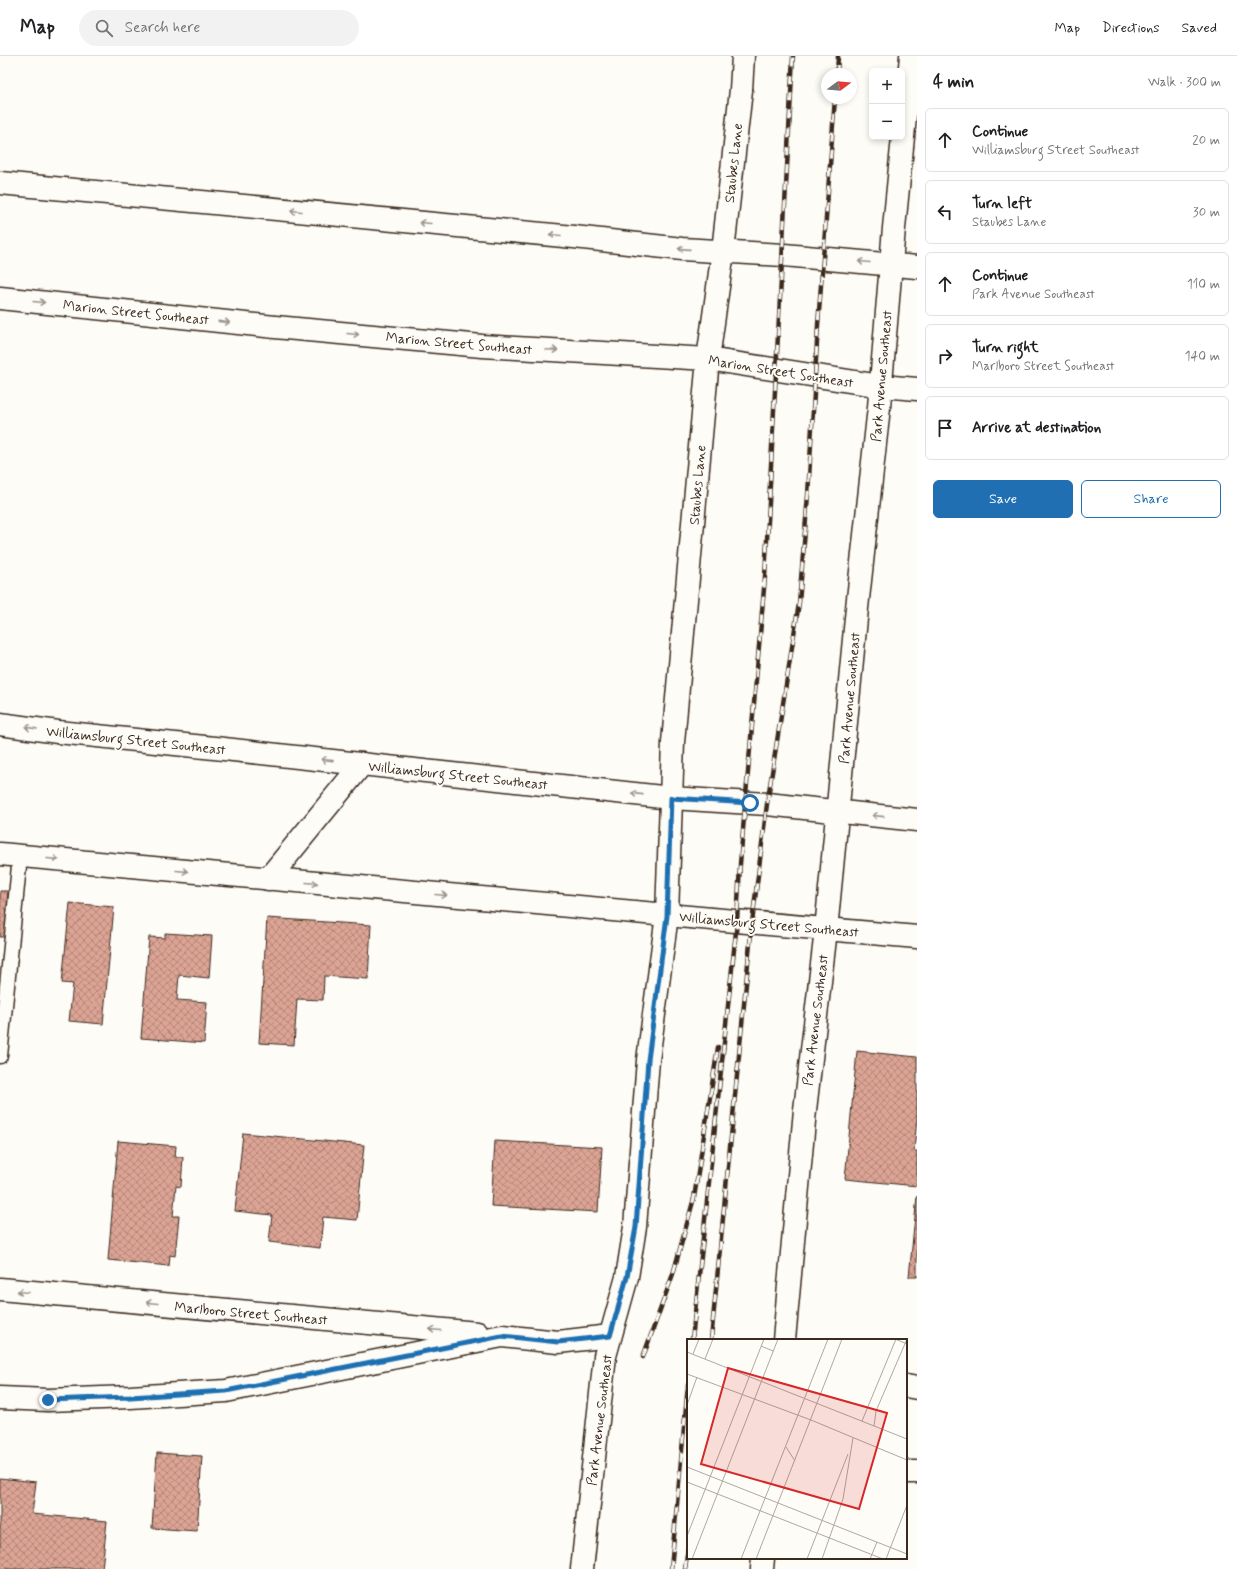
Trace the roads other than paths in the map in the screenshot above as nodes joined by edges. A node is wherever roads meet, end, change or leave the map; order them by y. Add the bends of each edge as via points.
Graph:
1 (743, 56) edge
2 (911, 56) edge
3 (0, 184) edge
4 (723, 251) junction
5 (891, 264) junction
6 (917, 266) edge
7 (0, 298) edge
8 (708, 360) junction
9 (881, 386) junction
10 (917, 389) edge
11 (0, 724) edge
12 (362, 764) junction
13 (671, 798) junction
14 (838, 812) junction
15 (917, 820) edge
16 (10, 855) edge
17 (268, 879) junction
18 (667, 916) junction
19 (826, 930) junction
20 (917, 937) edge
21 (0, 1056) edge
22 (0, 1290) edge
23 (502, 1336) junction
24 (610, 1336) junction
25 (784, 1339) edge
26 (907, 1386) edge
27 (917, 1388) edge
28 (0, 1398) edge
29 (763, 1559) edge
30 (582, 1569) edge
31 (762, 1569) edge

1 - 4 street, Staubes Lane
2 - 5 street, Park Avenue Southeast
4 -> 3 street
5 -> 4 street
4 - 8 street, Staubes Lane
5 - 6 street
5 - 9 street, Park Avenue Southeast
7 -> 8 street, Marion Street Southeast via 482,346
8 - 9 street, Marion Street Southeast
8 - 13 street, Staubes Lane via 673,742
9 - 10 street, Marion Street Southeast
9 - 14 street, Park Avenue Southeast
12 -> 11 street, Williamsburg Street Southeast
13 -> 12 street, Williamsburg Street Southeast
12 - 17 street
13 - 14 street, Williamsburg Street Southeast
13 - 18 street, Staubes Lane
15 -> 14 street, Williamsburg Street Southeast
14 - 19 street, Park Avenue Southeast
16 -> 17 street, Williamsburg Street Southeast
16 - 21 lane
17 -> 18 street, Williamsburg Street Southeast
18 - 19 street, Williamsburg Street Southeast
18 - 24 street, Park Avenue Southeast via 648,1060 636,1227 627,1277
19 - 20 street, Williamsburg Street Southeast
19 - 25 street, Park Avenue Southeast via 805,1110
23 -> 22 street, Marlboro Street Southeast
23 - 24 street, Marlboro Street Southeast via 558,1342
23 - 28 street, Marlboro Street Southeast via 226,1391 48,1400
24 - 30 street, Park Avenue Southeast via 605,1356
26 - 27 street
29 - 31 street

